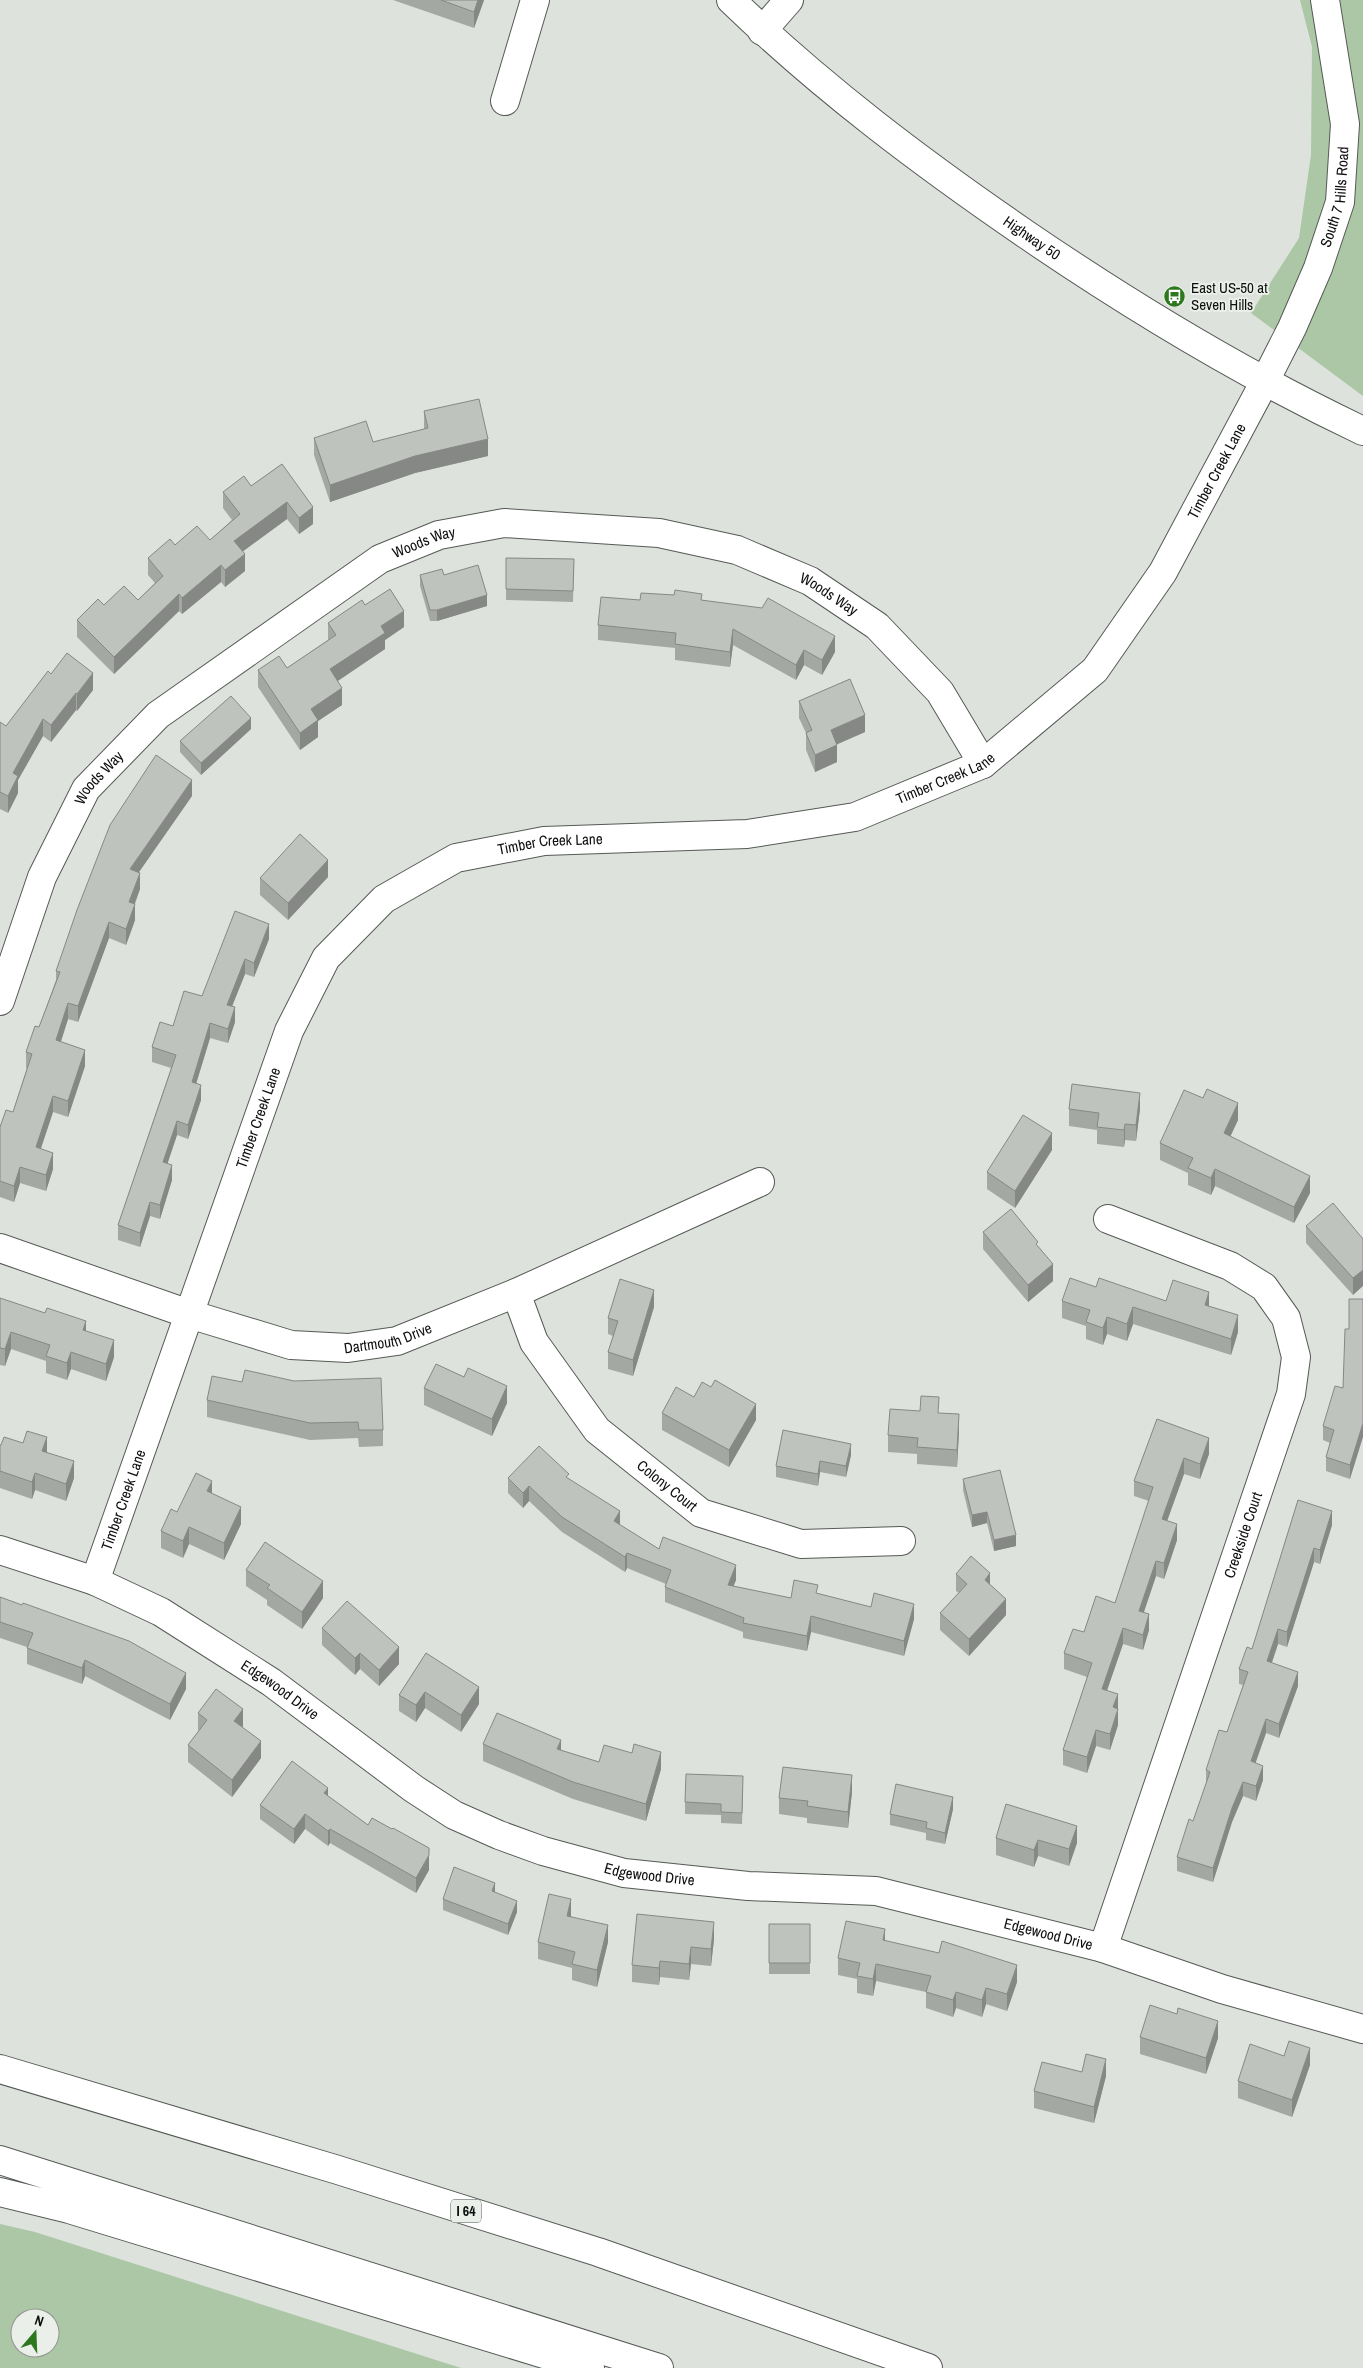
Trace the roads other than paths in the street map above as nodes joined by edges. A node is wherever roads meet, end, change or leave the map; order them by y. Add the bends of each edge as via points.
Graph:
1 (535, 0) edge
2 (731, 0) edge
3 (789, 0) edge
4 (1325, 0) edge
5 (762, 31) junction
6 (506, 101) dead end
7 (1265, 381) junction
8 (1363, 431) edge
9 (983, 764) junction
10 (0, 1001) edge
11 (760, 1182) dead end
12 (1108, 1219) dead end
13 (0, 1248) edge
14 (516, 1294) junction
15 (189, 1314) junction
16 (901, 1540) dead end
17 (0, 1550) edge
18 (95, 1581) junction
19 (1103, 1948) junction
20 (1363, 2029) edge
21 (0, 2068) edge
22 (0, 2160) edge
23 (0, 2192) edge
24 (590, 2368) edge
25 (659, 2368) edge
26 (928, 2368) edge

1 - 6 main road
2 - 5 main road, Highway 50
3 - 5 main road
4 - 7 main road, South 7 Hills Road via 1345,124 1340,202 1318,268
5 - 7 main road, Highway 50 via 853,109 951,183 1095,281
7 - 8 main road, Highway 50
7 - 9 main road, Timber Creek Lane via 1163,572 1095,670
9 - 10 main road, Woods Way via 940,692 877,626 810,581 737,550 659,533 504,523 440,535 380,559 158,716 86,789 42,878
9 - 15 main road, Timber Creek Lane via 855,817 747,834 544,841 456,858 384,899 326,958 289,1031
11 - 14 main road, Dartmouth Drive
12 - 19 main road, Creekside Court via 1230,1266 1264,1287 1286,1318 1296,1357 1291,1394
13 - 15 main road, Dartmouth Drive
14 - 15 main road, Dartmouth Drive via 397,1341 348,1348 291,1345
14 - 16 main road, Colony Court via 534,1342 597,1430 701,1513 801,1544
15 - 18 main road, Timber Creek Lane
17 - 18 main road, Edgewood Drive
18 - 19 main road, Edgewood Drive via 161,1612 271,1682 414,1789 454,1815 498,1836 624,1873 748,1886 876,1891
19 - 20 main road, Edgewood Drive via 1222,1989
21 - 26 main road, I 64 via 598,2252
22 - 25 main road
23 - 24 main road via 69,2209

